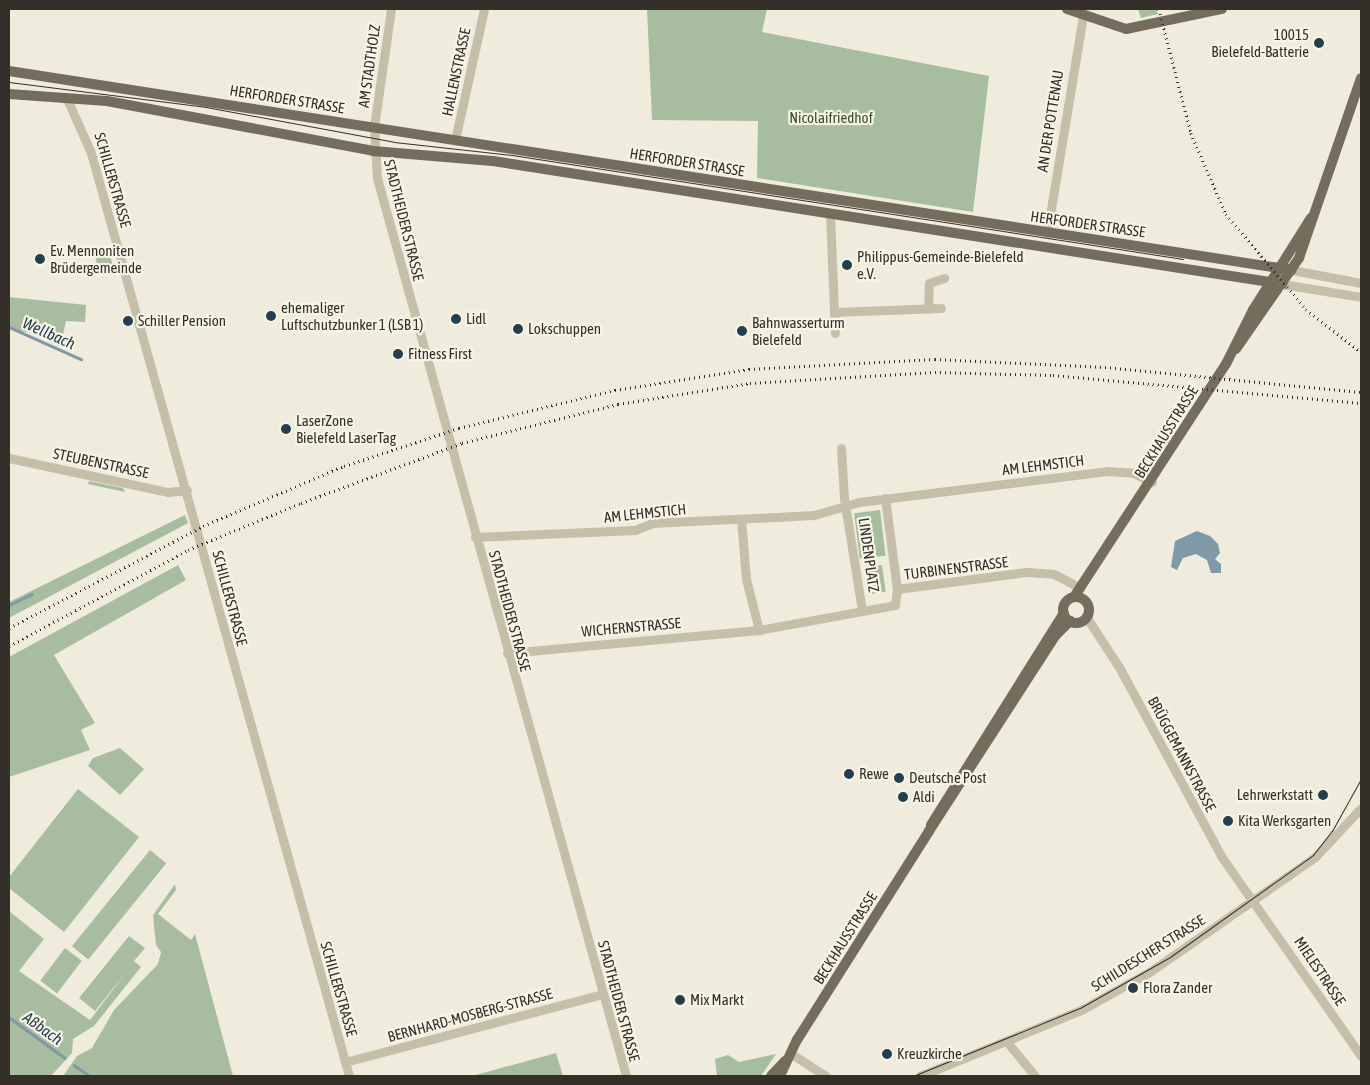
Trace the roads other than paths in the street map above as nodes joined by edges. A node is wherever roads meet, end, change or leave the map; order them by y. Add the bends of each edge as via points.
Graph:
1 (391, 9) edge
2 (484, 9) edge
3 (1067, 9) edge
4 (1222, 9) edge
5 (1191, 12) edge
6 (1083, 15) junction
7 (9, 71) edge
8 (1361, 78) edge
9 (9, 94) edge
10 (67, 99) junction
11 (87, 100) junction
12 (374, 127) junction
13 (84, 128) junction
14 (455, 140) junction
15 (373, 151) junction
16 (830, 215) junction
17 (1311, 218) junction
18 (1047, 232) junction
19 (1279, 267) junction
20 (1292, 270) junction
21 (944, 278) dead end
22 (1270, 282) junction
23 (1361, 283) edge
24 (1282, 284) junction
25 (1361, 297) edge
26 (941, 308) dead end
27 (928, 309) junction
28 (834, 312) junction
29 (835, 333) dead end
30 (1235, 350) junction
31 (841, 448) dead end
32 (9, 458) edge
33 (1152, 482) junction
34 (187, 490) junction
35 (885, 498) junction
36 (846, 505) junction
37 (740, 519) junction
38 (1122, 529) junction
39 (475, 537) junction
40 (1080, 588) junction
41 (898, 589) junction
42 (1079, 598) junction
43 (862, 610) junction
44 (1067, 617) junction
45 (1087, 618) junction
46 (759, 630) junction
47 (506, 653) junction
48 (1361, 808) edge
49 (1255, 902) junction
50 (602, 994) junction
51 (1006, 1042) junction
52 (1361, 1056) edge
53 (788, 1057) junction
54 (345, 1062) junction
55 (349, 1076) edge
56 (626, 1076) edge
57 (771, 1076) edge
58 (780, 1076) edge
59 (826, 1076) edge
60 (920, 1076) edge
61 (1035, 1076) edge

1 - 12 street, AM STADTHOLZ
2 - 14 street, HALLENSTRASSE
3 - 6 main road
4 - 5 main road
5 - 6 main road via 1126,29
6 - 18 street, AN DER POTTENAU
7 - 12 main road, HERFORDER STRASSE
8 - 17 main road
9 - 10 main road, HERFORDER STRASSE
10 - 11 main road, HERFORDER STRASSE
10 - 13 street, SCHILLERSTRASSE
11 - 13 street, SCHILLERSTRASSE via 82,107
11 - 15 main road, HERFORDER STRASSE via 203,116
12 - 14 main road, HERFORDER STRASSE
12 - 15 street, AM STADTHOLZ
13 - 34 street, SCHILLERSTRASSE
14 - 18 main road, HERFORDER STRASSE
15 - 16 main road, HERFORDER STRASSE via 493,161
15 - 39 street, STADTHEIDER STRASSE
16 - 22 main road, HERFORDER STRASSE
16 - 28 street
17 - 19 main road, BECKHAUSSTRASSE
17 - 20 main road, BECKHAUSSTRASSE
18 - 19 main road, HERFORDER STRASSE
19 - 20 main road, HERFORDER STRASSE
19 - 22 main road, BECKHAUSSTRASSE
20 - 23 street, HERFORDER STRASSE
20 - 24 main road, BECKHAUSSTRASSE
21 - 27 street via 929,283
22 - 24 main road, HERFORDER STRASSE
22 - 30 main road, BECKHAUSSTRASSE via 1240,333
24 - 25 street, HERFORDER STRASSE
24 - 30 main road, BECKHAUSSTRASSE
26 - 27 street
27 - 28 street
28 - 29 street
30 - 33 main road, BECKHAUSSTRASSE
31 - 36 street
32 - 34 street, STEUBENSTRASSE via 168,492
33 - 35 street, AM LEHMSTICH via 1133,473 1107,471
33 - 38 main road, BECKHAUSSTRASSE
34 - 54 street, SCHILLERSTRASSE
35 - 36 street, AM LEHMSTICH
35 - 41 street, LINDENPLATZ
36 - 37 street, AM LEHMSTICH via 814,515
36 - 43 street, LINDENPLATZ
37 - 39 street, AM LEHMSTICH via 652,523 635,530
37 - 46 street via 746,579
38 - 40 main road, BECKHAUSSTRASSE
38 - 42 main road, BECKHAUSSTRASSE
39 - 47 street, STADTHEIDER STRASSE
40 - 41 street, TURBINENSTRASSE via 1054,574 1036,572
40 - 42 main road, BECKHAUSSTRASSE
41 - 43 street, TURBINENSTRASSE via 895,605
42 - 44 main road, BECKHAUSSTRASSE via 1066,603
42 - 45 main road via 1089,610
43 - 46 street, TURBINENSTRASSE
44 - 45 main road
44 - 53 main road, BECKHAUSSTRASSE
45 - 49 street, BRÜGGEMANNSTRASSE via 1124,674 1221,856
46 - 47 street, WICHERNSTRASSE
47 - 50 street, STADTHEIDER STRASSE
48 - 49 street, SCHILDESCHER STRASSE via 1322,851
49 - 51 street, SCHILDESCHER STRASSE via 1121,988
49 - 52 street, MIELESTRASSE
50 - 54 street, BERNHARD-MOSBERG-STRASSE
50 - 56 street, STADTHEIDER STRASSE
51 - 60 street, SCHILDESCHER STRASSE
51 - 61 street
53 - 57 main road, BECKHAUSSTRASSE
53 - 58 main road, BECKHAUSSTRASSE
53 - 59 street
54 - 55 street, SCHILLERSTRASSE

